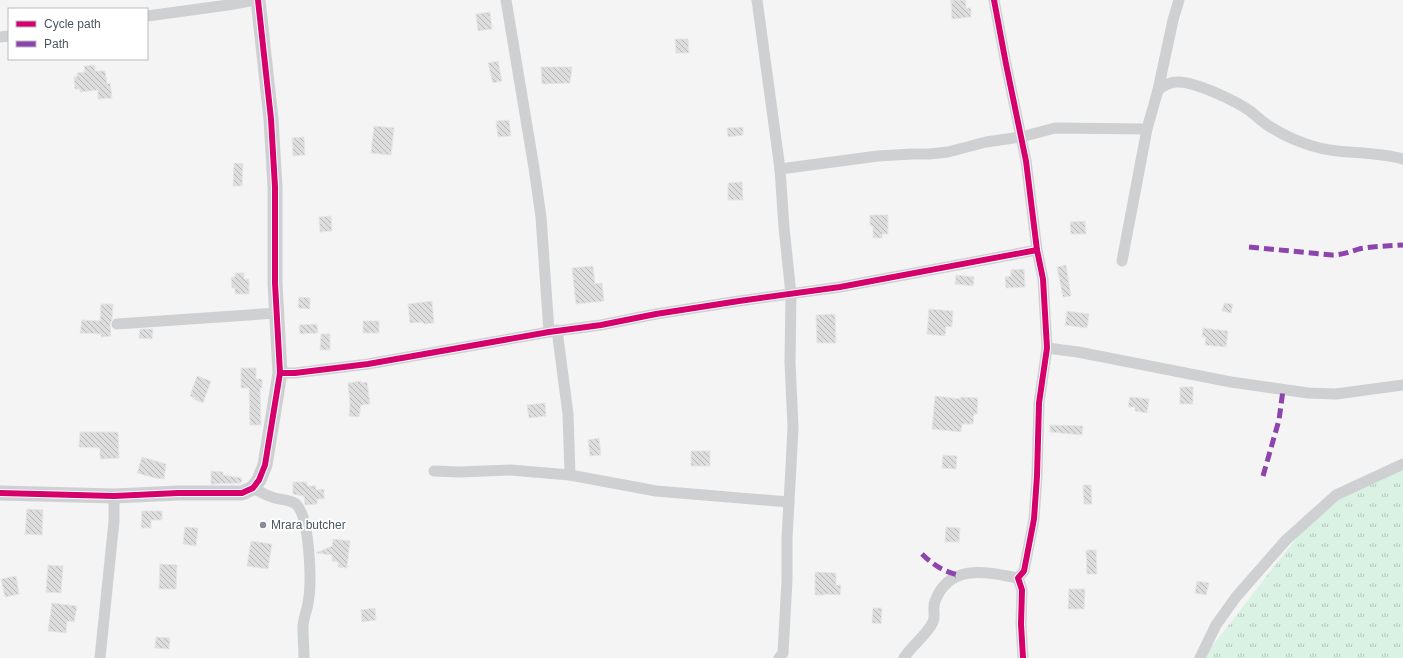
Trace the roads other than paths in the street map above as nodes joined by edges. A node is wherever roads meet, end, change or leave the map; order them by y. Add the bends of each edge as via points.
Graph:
1 (257, 0) edge
2 (506, 0) edge
3 (757, 0) edge
4 (994, 0) edge
5 (1179, 0) edge
6 (148, 16) edge
7 (1158, 90) junction
8 (1147, 129) junction
9 (1021, 137) junction
10 (1403, 159) edge
11 (780, 170) junction
12 (1037, 250) junction
13 (1122, 261) dead end
14 (791, 294) junction
15 (277, 313) junction
16 (117, 324) dead end
17 (553, 331) junction
18 (1047, 348) junction
19 (280, 373) junction
20 (1403, 385) edge
21 (1403, 464) edge
22 (434, 470) dead end
23 (570, 476) junction
24 (253, 488) junction
25 (0, 493) edge
26 (114, 496) junction
27 (789, 502) junction
28 (1018, 578) junction
29 (100, 658) edge
30 (304, 658) edge
31 (779, 658) edge
32 (904, 658) edge
33 (1023, 658) edge
34 (1200, 658) edge

1 - 6 street
1 - 15 street via 272,127
2 - 17 street via 536,182
3 - 11 street
4 - 9 street
5 - 7 street
7 - 8 street
7 - 10 street via 1168,83 1183,82 1230,99 1273,129 1310,144 1335,151
8 - 9 street via 1055,128
8 - 13 street
9 - 11 street via 986,142 948,152 878,156
9 - 12 street
11 - 14 street
12 - 14 street
12 - 18 street via 1043,279
14 - 17 street
14 - 27 street via 792,427
15 - 16 street
15 - 19 street
17 - 19 street via 368,364
17 - 23 street via 568,414
18 - 20 street via 1231,382 1308,393 1336,394
18 - 28 street via 1039,403 1034,519 1024,571
19 - 24 street via 265,464
21 - 34 street via 1336,495 1286,540 1236,597 1216,625
22 - 23 street via 510,470
23 - 27 street via 656,491
24 - 26 street via 242,493
24 - 30 street via 273,498 295,504 304,522 309,553 310,588 303,626
25 - 26 street
26 - 29 street via 114,521
27 - 31 street via 784,635
28 - 32 street via 976,572 959,574 951,578 935,600 932,623
28 - 33 street via 1022,590

